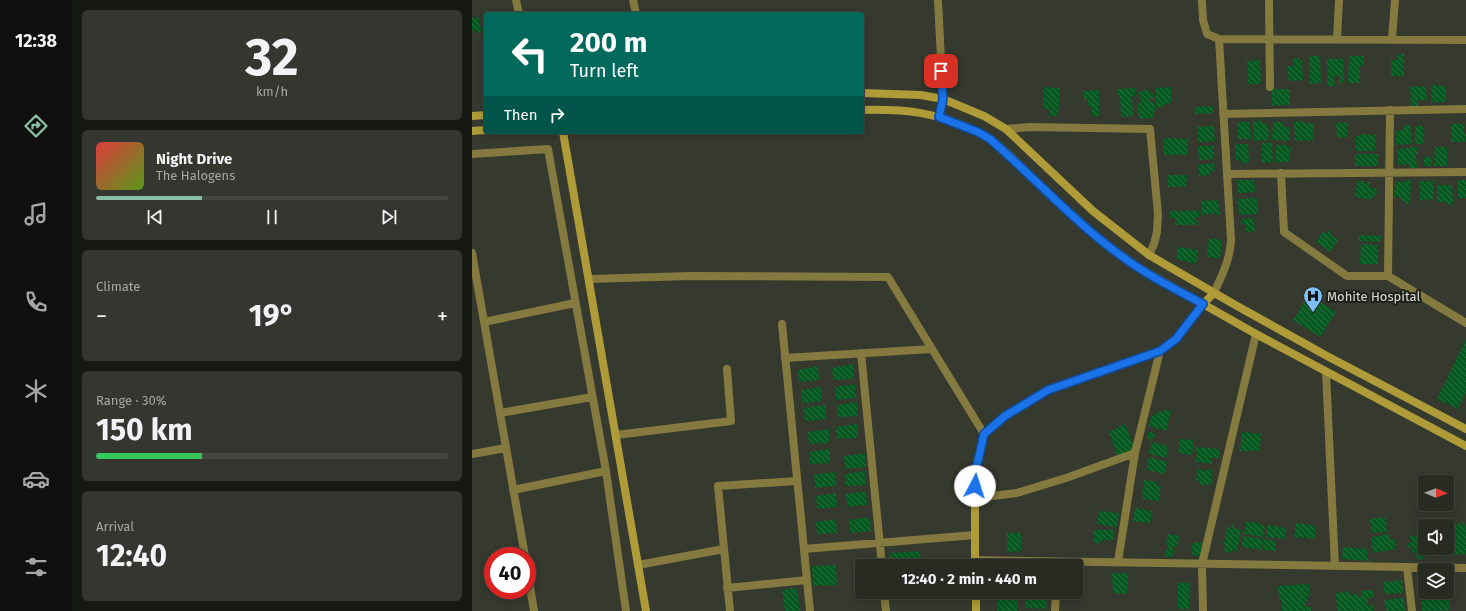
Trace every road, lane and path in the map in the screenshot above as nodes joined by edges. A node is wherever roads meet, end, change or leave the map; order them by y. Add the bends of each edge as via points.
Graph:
1 (516, 0) edge
2 (633, 0) edge
3 (938, 0) edge
4 (1202, 0) edge
5 (1268, 0) edge
6 (1339, 0) edge
7 (1395, 0) edge
8 (519, 12) edge
9 (636, 12) edge
10 (1219, 39) junction
11 (1269, 39) junction
12 (1337, 39) junction
13 (1392, 39) junction
14 (1466, 40) edge
15 (1270, 87) dead end
16 (864, 93) edge
17 (943, 99) junction
18 (1466, 109) edge
19 (864, 110) edge
20 (1390, 110) junction
21 (1223, 114) junction
22 (472, 116) edge
23 (484, 116) edge
24 (939, 117) junction
25 (1006, 129) junction
26 (484, 130) edge
27 (472, 131) edge
28 (564, 134) edge
29 (472, 154) edge
30 (1389, 172) junction
31 (1466, 172) edge
32 (1280, 173) junction
33 (1227, 174) junction
34 (472, 253) edge
35 (1149, 255) junction
36 (1388, 276) junction
37 (589, 279) junction
38 (1214, 293) junction
39 (576, 303) junction
40 (1203, 304) junction
41 (484, 322) junction
42 (782, 324) dead end
43 (1466, 324) edge
44 (1256, 334) junction
45 (932, 349) junction
46 (1160, 351) junction
47 (861, 353) junction
48 (785, 358) junction
49 (727, 369) dead end
50 (1326, 372) junction
51 (592, 397) junction
52 (500, 414) junction
53 (1466, 429) edge
54 (984, 434) junction
55 (616, 435) junction
56 (1466, 446) edge
57 (506, 448) junction
58 (1135, 453) junction
59 (472, 454) edge
60 (606, 471) junction
61 (797, 481) junction
62 (514, 490) junction
63 (975, 498) junction
64 (975, 535) junction
65 (879, 543) junction
66 (524, 547) edge
67 (724, 549) junction
68 (804, 549) junction
69 (881, 559) edge
70 (975, 559) edge
71 (1118, 562) junction
72 (1083, 563) edge
73 (1202, 564) junction
74 (638, 565) junction
75 (1335, 566) junction
76 (1407, 567) junction
77 (1466, 568) edge
78 (807, 580) junction
79 (727, 588) junction
80 (532, 599) edge
81 (885, 599) edge
82 (976, 599) edge
83 (1056, 599) edge
84 (534, 611) edge
85 (626, 611) edge
86 (646, 611) edge
87 (730, 611) edge
88 (810, 611) edge
89 (886, 611) edge
90 (976, 611) edge
91 (1055, 611) edge
92 (1203, 611) edge
93 (1412, 611) edge

1 - 8 street
2 - 9 street
3 - 17 street
4 - 10 street via 1207,34
5 - 11 street
6 - 12 street
7 - 13 street
10 - 11 street
10 - 21 street
11 - 12 street
11 - 15 street
12 - 13 street
13 - 14 street
16 - 17 main road via 921,95
17 - 24 street
17 - 25 main road via 984,116
18 - 20 street
19 - 24 main road via 908,111
20 - 21 street
20 - 30 street
21 - 33 street
22 - 23 main road
24 - 40 main road via 990,139 1121,256
25 - 35 main road via 1093,211
25 - 35 street via 1150,129 1158,214 1157,232
26 - 27 main road
28 - 37 main road
29 - 39 street via 548,149
30 - 31 street
30 - 32 street
30 - 36 street
32 - 33 street
32 - 36 street via 1284,232 1347,276
33 - 38 street via 1230,252
34 - 41 street
35 - 38 main road
36 - 43 street
37 - 45 street via 690,276 888,277
37 - 55 main road
38 - 40 main road
38 - 53 main road
39 - 41 street
39 - 51 street
40 - 44 main road
40 - 46 main road via 1176,339
41 - 52 street
42 - 48 street
44 - 50 main road
44 - 73 street
45 - 47 street
45 - 54 street
46 - 54 main road via 1048,390 1005,416
46 - 58 street
47 - 48 street
47 - 65 street
48 - 61 street
49 - 55 street via 731,421
50 - 56 main road
50 - 75 street
51 - 52 street
51 - 60 street
52 - 57 street
54 - 63 main road via 975,474
55 - 74 main road
57 - 59 street
57 - 62 street
58 - 63 street via 1017,493
58 - 71 street
60 - 62 street
60 - 85 street
61 - 67 street via 718,486
61 - 68 street
62 - 66 street
63 - 64 main road
64 - 65 street
64 - 70 main road
65 - 68 street
65 - 69 street
67 - 74 street
67 - 79 street
68 - 78 street
71 - 72 street
71 - 73 street
73 - 75 street
73 - 92 street
74 - 86 main road
75 - 76 street
76 - 77 street
76 - 93 street
78 - 79 street
78 - 88 street
79 - 87 street
80 - 84 street
81 - 89 street
82 - 90 main road
83 - 91 street

